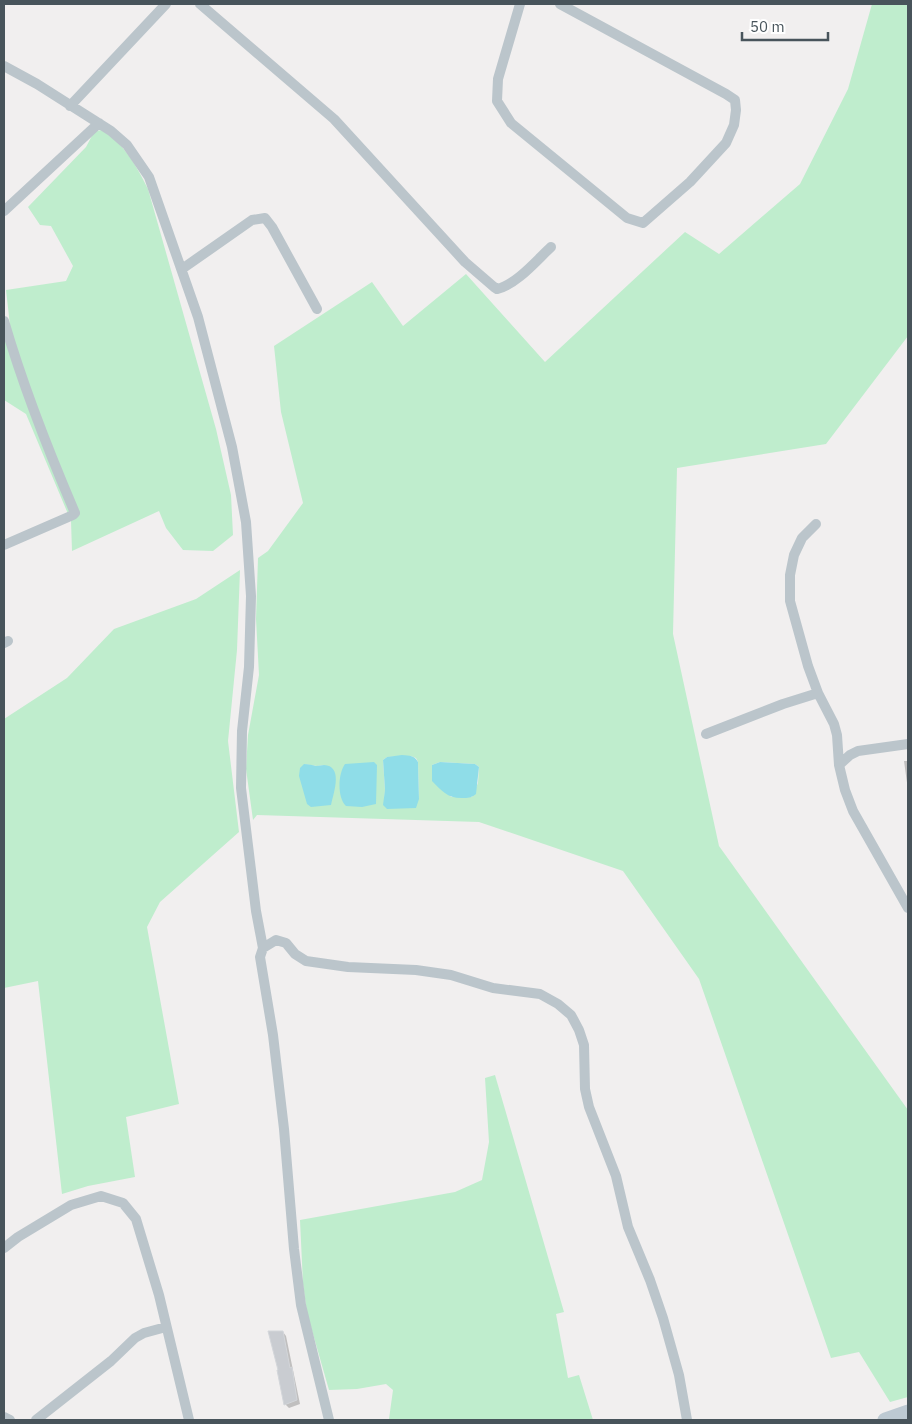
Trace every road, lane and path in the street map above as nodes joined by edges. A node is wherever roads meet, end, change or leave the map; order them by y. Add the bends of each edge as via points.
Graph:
1 (166, 4) edge
2 (200, 4) edge
3 (520, 4) edge
4 (560, 4) edge
5 (4, 66) edge
6 (70, 106) junction
7 (99, 123) junction
8 (4, 211) edge
9 (551, 248) dead end
10 (182, 269) junction
11 (317, 308) dead end
12 (4, 321) edge
13 (816, 524) dead end
14 (4, 545) edge
15 (818, 693) junction
16 (706, 734) dead end
17 (908, 744) edge
18 (839, 766) junction
19 (908, 908) edge
20 (263, 948) junction
21 (4, 1248) edge
22 (166, 1327) junction
23 (908, 1412) edge
24 (4, 1417) edge
25 (10, 1420) edge
26 (36, 1420) edge
27 (189, 1420) edge
28 (329, 1420) edge
29 (686, 1420) edge
30 (885, 1420) edge

1 - 6 street
2 - 9 street via 334,119 465,262 494,288 502,288 513,281
3 - 4 street via 498,79 497,101 511,122 627,218 643,223 690,182 726,143 734,125 735,100
5 - 6 street
6 - 7 street
7 - 8 street
7 - 10 street via 127,145 149,177
10 - 11 street via 252,220 264,218
10 - 20 street via 232,447 246,522 251,605 241,788
12 - 14 street via 18,370 75,512
13 - 15 street via 802,538 794,554 790,601
15 - 16 street
15 - 18 street via 835,730
17 - 18 street via 858,751
18 - 19 street via 853,811
20 - 28 street via 260,957 273,1035 301,1305
20 - 29 street via 276,940 286,943 306,961 433,972 493,988 540,994 570,1015 584,1046 585,1089 589,1106 616,1176 628,1227 663,1318 679,1375
21 - 22 street via 70,1205 101,1196 123,1203 136,1219
22 - 26 street via 134,1338 111,1361
22 - 27 street
23 - 30 street
24 - 25 street

